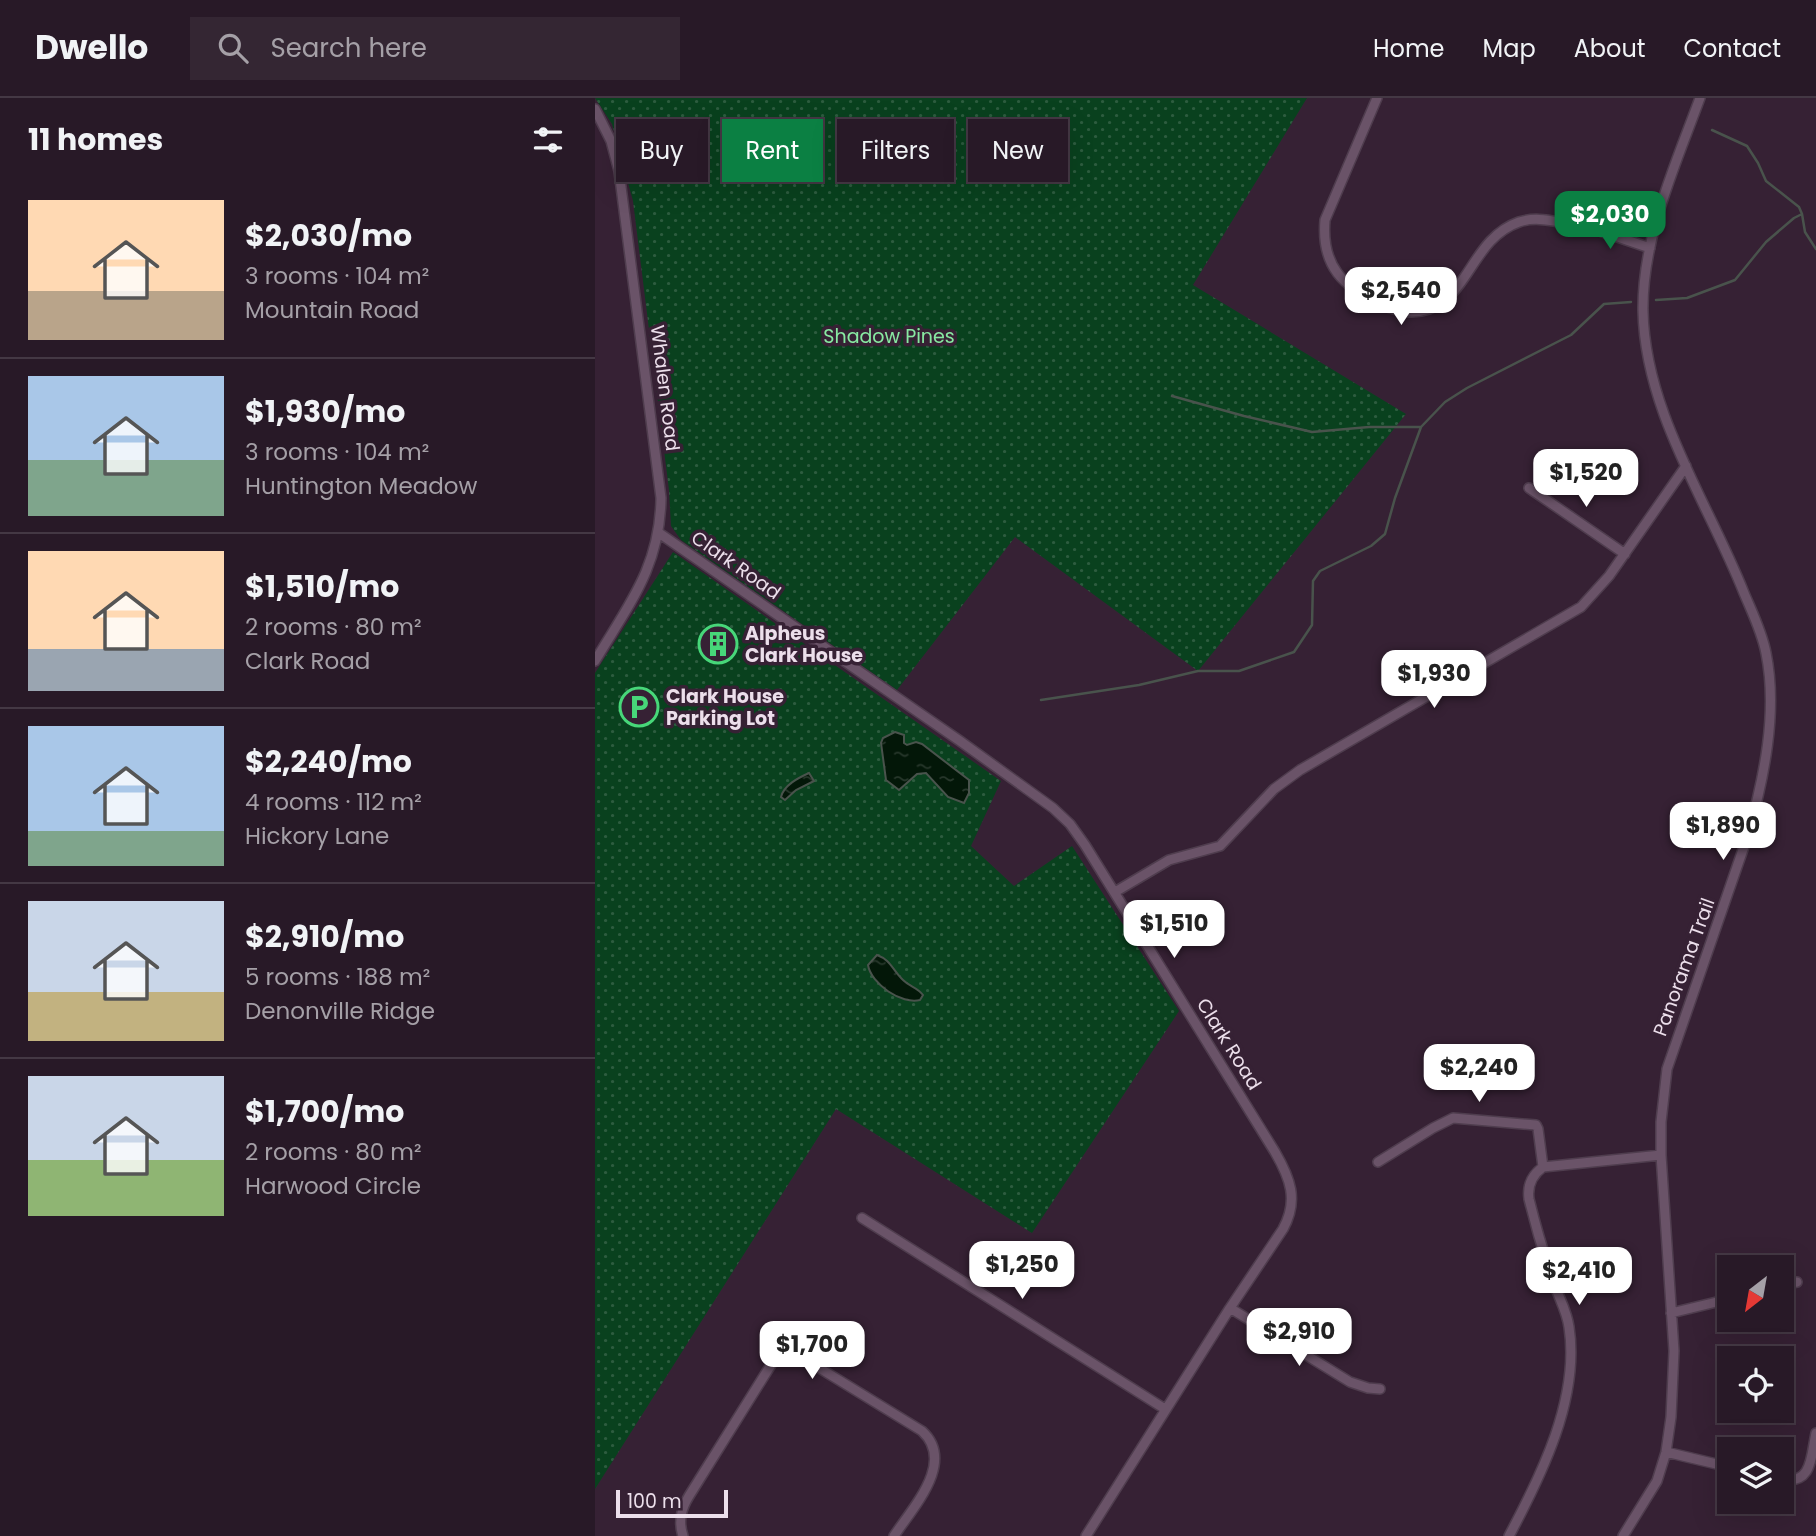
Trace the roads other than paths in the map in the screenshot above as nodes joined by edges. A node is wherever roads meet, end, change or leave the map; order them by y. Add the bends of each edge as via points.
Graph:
1 (1377, 98) edge
2 (1700, 98) edge
3 (595, 109) edge
4 (1656, 224) junction
5 (1579, 225) junction
6 (1650, 248) junction
7 (1686, 466) junction
8 (1529, 488) dead end
9 (659, 533) junction
10 (1625, 554) junction
11 (595, 661) edge
12 (1115, 892) junction
13 (1661, 1155) junction
14 (1378, 1163) dead end
15 (1543, 1167) junction
16 (862, 1218) dead end
17 (1797, 1282) dead end
18 (1794, 1283) edge
19 (1717, 1302) edge
20 (1230, 1308) junction
21 (1671, 1314) junction
22 (1380, 1389) dead end
23 (1165, 1409) junction
24 (1816, 1433) edge
25 (1666, 1452) junction
26 (1717, 1463) edge
27 (1794, 1480) edge
28 (683, 1536) edge
29 (894, 1536) edge
30 (1086, 1536) edge
31 (1509, 1536) edge
32 (1623, 1536) edge

1 - 5 street via 1325,220 1327,247 1338,275 1352,289 1399,311 1428,310 1449,297 1486,244 1504,229 1538,218
2 - 4 street, Panorama Trail
3 - 9 street, Whalen Road via 619,171 661,498
4 - 5 street
4 - 6 street, Panorama Trail
5 - 6 street
6 - 7 street, Panorama Trail via 1643,303 1647,347 1657,390
7 - 10 street
7 - 13 street, Panorama Trail via 1761,634 1769,671 1769,717 1748,835 1667,1069
8 - 10 street
9 - 11 street, Whalen Road via 643,583
9 - 12 street, Clark Road via 1053,808 1077,833
10 - 12 street via 1581,607 1300,770 1274,789 1220,846 1159,865
12 - 20 street, Clark Road via 1275,1152 1292,1188 1289,1219
13 - 15 street
13 - 21 street, Panorama Trail
14 - 15 street via 1458,1117 1536,1125
15 - 31 street via 1532,1178 1529,1199 1567,1318 1570,1363 1546,1461
16 - 23 street
17 - 18 street
19 - 21 street
20 - 22 street via 1350,1382
20 - 23 street, Clark Road
21 - 25 street, Panorama Trail via 1675,1375
23 - 30 street, Clark Road
24 - 27 street via 1809,1468
25 - 26 street
25 - 32 street, Panorama Trail via 1652,1490
28 - 29 street via 681,1513 689,1496 775,1360 789,1352 922,1432 932,1443 933,1473

